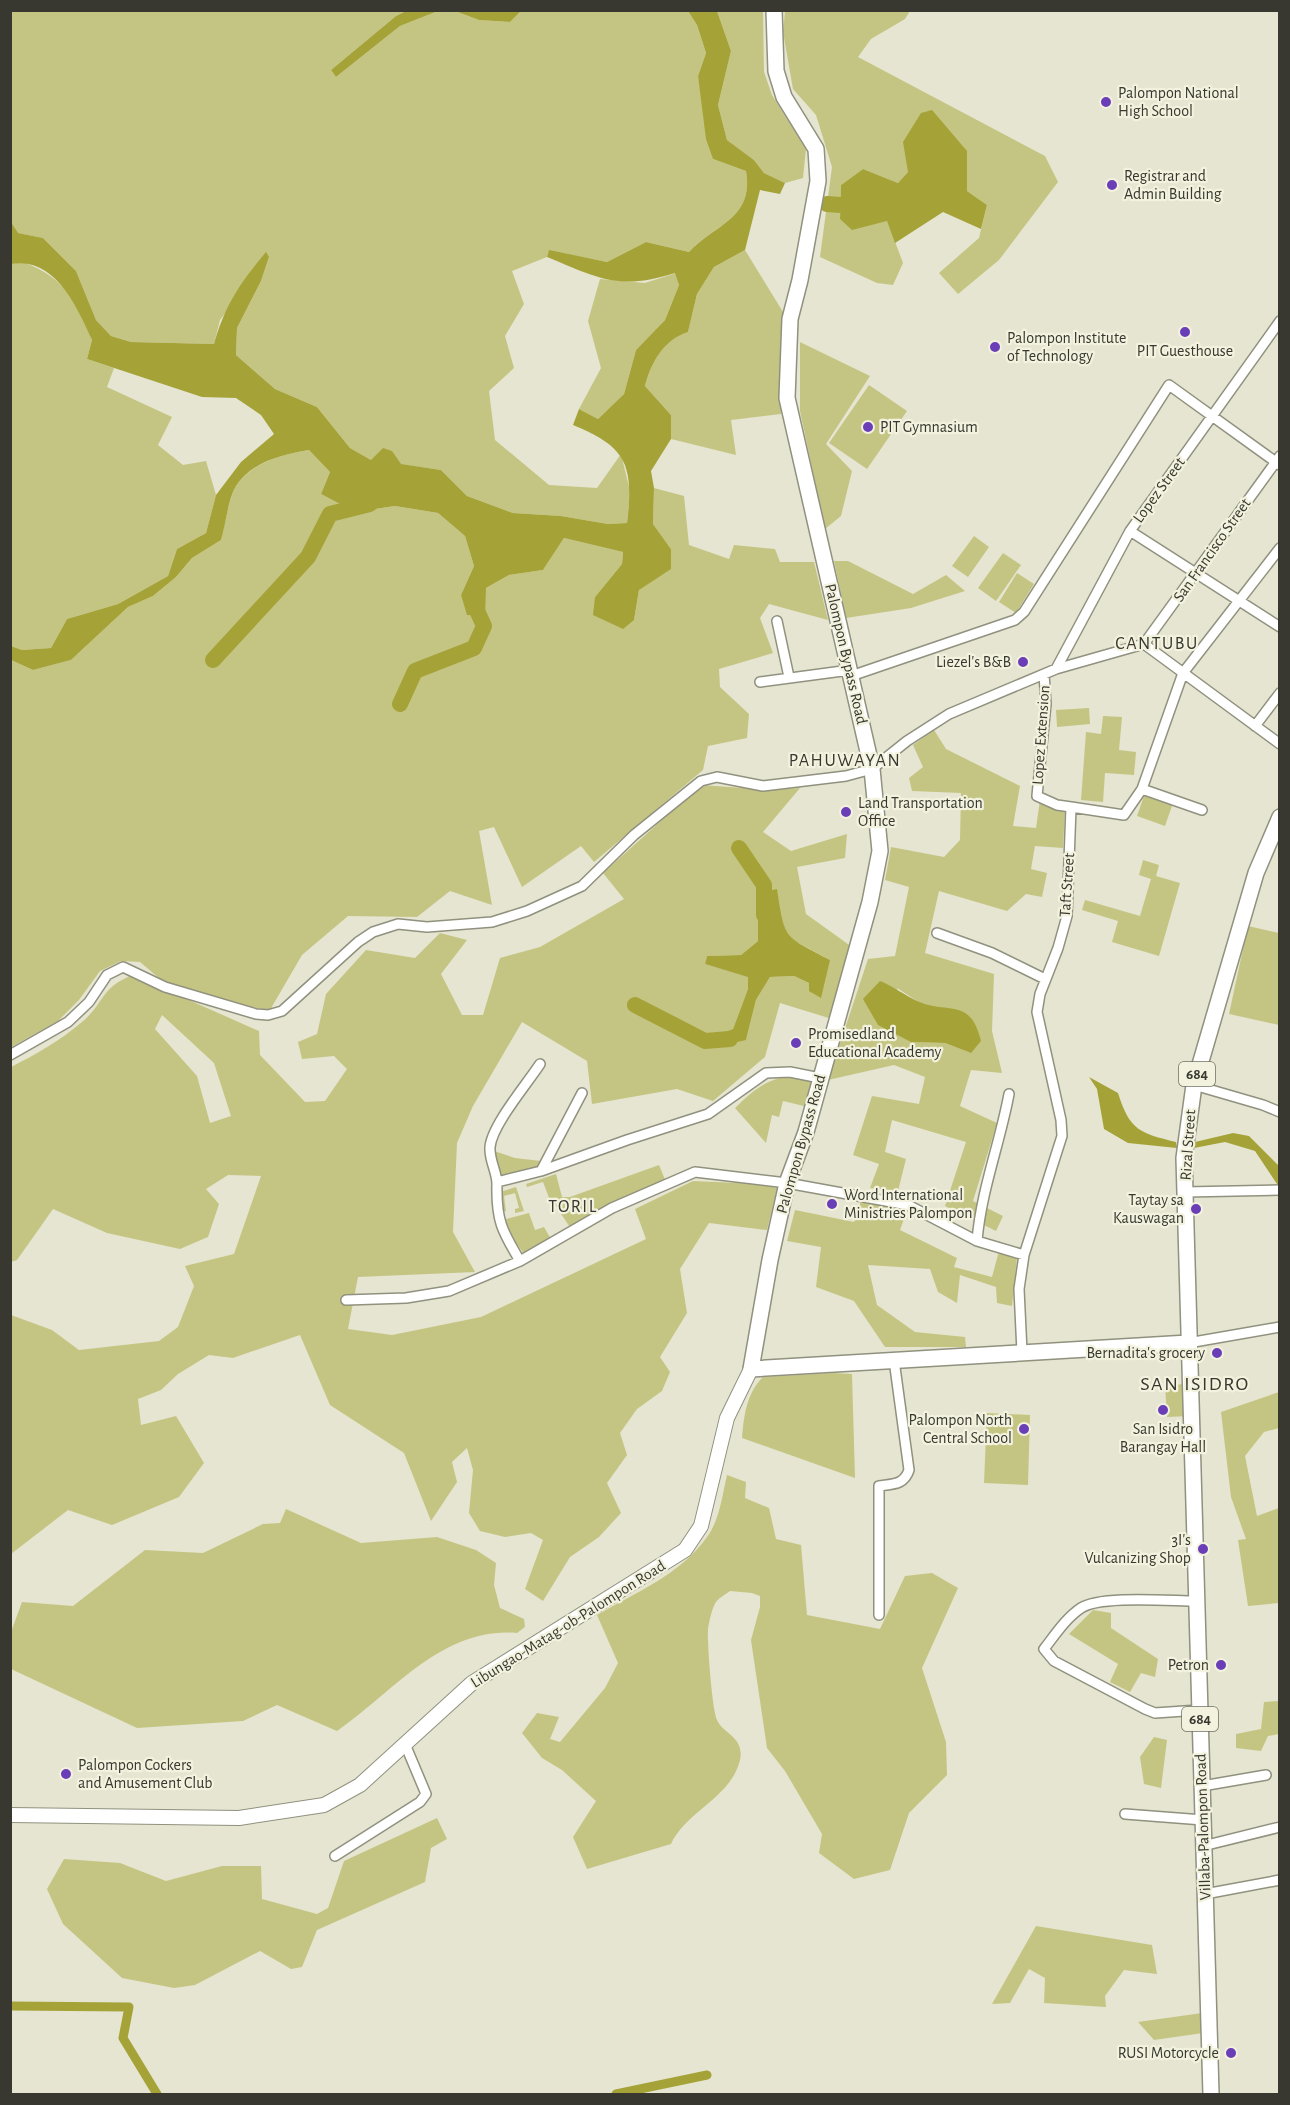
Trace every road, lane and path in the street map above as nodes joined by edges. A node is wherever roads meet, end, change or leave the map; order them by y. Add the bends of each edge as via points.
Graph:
1 (774, 10) edge
2 (1279, 323) edge
3 (1212, 416) junction
4 (1278, 461) edge
5 (1130, 531) junction
6 (1280, 548) edge
7 (1197, 574) junction
8 (1238, 601) junction
9 (777, 621) dead end
10 (1280, 627) edge
11 (1144, 644) junction
12 (1056, 669) junction
13 (1183, 672) junction
14 (850, 673) junction
15 (1044, 674) junction
16 (789, 677) junction
17 (760, 682) dead end
18 (1280, 693) edge
19 (1256, 726) junction
20 (1280, 744) edge
21 (872, 768) junction
22 (1142, 789) junction
23 (1071, 807) junction
24 (1202, 810) dead end
25 (1280, 817) edge
26 (938, 933) dead end
27 (1045, 979) junction
28 (10, 1055) edge
29 (540, 1064) dead end
30 (820, 1078) junction
31 (1194, 1085) junction
32 (582, 1093) dead end
33 (1009, 1094) dead end
34 (1280, 1112) edge
35 (542, 1171) junction
36 (497, 1182) junction
37 (788, 1183) junction
38 (1278, 1189) edge
39 (1185, 1192) junction
40 (977, 1241) junction
41 (1024, 1255) junction
42 (520, 1261) junction
43 (346, 1300) dead end
44 (1280, 1327) edge
45 (1188, 1344) junction
46 (1022, 1352) junction
47 (894, 1360) junction
48 (751, 1369) junction
49 (1196, 1601) junction
50 (879, 1615) dead end
51 (1199, 1710) junction
52 (405, 1744) junction
53 (1266, 1775) dead end
54 (1202, 1786) junction
55 (1125, 1814) dead end
56 (10, 1815) edge
57 (1203, 1820) junction
58 (1280, 1827) edge
59 (1203, 1846) junction
60 (335, 1856) dead end
61 (1280, 1881) edge
62 (1205, 1894) junction
63 (1211, 2094) edge

1 - 14 main road, Palompon Bypass Road via 776,71 784,97 816,149 818,181 790,319 787,398
2 - 3 street, Lopez Street
3 - 4 street
3 - 5 street, Lopez Street
3 - 14 street via 1169,385 1024,612 1015,620
4 - 7 street, San Francisco Street
5 - 7 street
5 - 12 street, Lopez Street
6 - 8 street
7 - 8 street
7 - 11 street, San Francisco Street
8 - 10 street
8 - 13 street
9 - 16 street
11 - 12 street
11 - 13 street
12 - 15 street
13 - 19 street
13 - 22 street
14 - 16 street
14 - 21 main road, Palompon Bypass Road
15 - 21 street via 949,714
15 - 23 street, Lopez Extension via 1046,704 1037,796
16 - 17 street
18 - 19 street
19 - 20 street
21 - 28 street via 846,776 763,786 717,777 701,781 634,835 582,886 492,922 427,927 398,924 373,932 282,1011 268,1015 165,987 123,967 101,982 89,1002 68,1022
21 - 30 main road, Palompon Bypass Road via 880,851 870,902
22 - 23 street via 1124,815
22 - 24 street
23 - 27 street, Taft Street via 1067,916
25 - 31 main road, Rizal Street / 684 via 1256,873
26 - 27 street via 992,952
27 - 41 street, Taft Street via 1037,1012 1062,1136
29 - 36 street via 498,1127 490,1146
30 - 35 street via 790,1072 766,1073 708,1114
30 - 37 main road, Palompon Bypass Road
31 - 34 street
31 - 39 main road, Rizal Street / 684 via 1186,1127
32 - 35 street
33 - 40 street via 980,1208
35 - 36 street
36 - 42 street via 501,1230
37 - 40 street via 908,1205
37 - 42 street via 695,1172 612,1208
37 - 48 main road, Palompon Bypass Road
38 - 39 street
39 - 45 main road, Rizal Street / 684
40 - 41 street
41 - 46 street, Taft Street via 1019,1289
42 - 43 street via 449,1292
44 - 45 street
45 - 46 main road
45 - 49 main road, Villaba-Palompon Road / 684
46 - 47 main road
47 - 48 main road
47 - 50 street via 909,1470 899,1483 879,1486
48 - 52 main road, Libungao-Matag-ob-Palompon Road via 727,1418 701,1526 685,1550 472,1683
49 - 51 main road, Villaba-Palompon Road / 684
49 - 51 street via 1097,1602 1082,1607 1044,1649 1054,1661 1155,1713
51 - 54 main road, Villaba-Palompon Road / 684
52 - 56 main road, Libungao-Matag-ob-Palompon Road via 360,1785 324,1805 239,1818
52 - 60 street via 426,1794 420,1802
53 - 54 street
54 - 57 main road, Villaba-Palompon Road / 684
55 - 57 street
57 - 59 main road, Villaba-Palompon Road / 684
58 - 59 street
59 - 62 main road, Villaba-Palompon Road / 684
61 - 62 street
62 - 63 main road, Villaba-Palompon Road / 684

